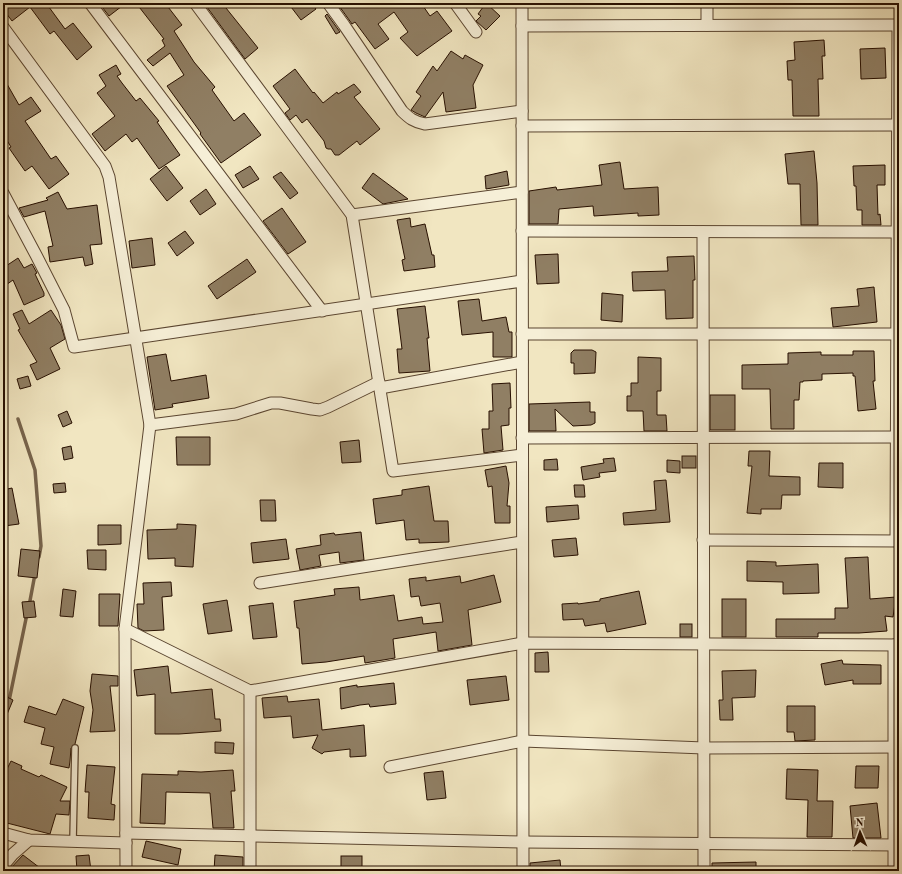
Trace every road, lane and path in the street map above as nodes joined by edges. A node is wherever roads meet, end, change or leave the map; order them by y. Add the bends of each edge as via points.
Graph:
1 (90, 3) edge
2 (195, 3) edge
3 (328, 3) edge
4 (455, 3) edge
5 (522, 3) edge
6 (707, 3) edge
7 (707, 25) junction
8 (898, 25) edge
9 (522, 26) junction
10 (3, 27) edge
11 (476, 32) dead end
12 (522, 111) junction
13 (898, 125) edge
14 (522, 126) junction
15 (522, 192) junction
16 (3, 193) edge
17 (352, 215) junction
18 (522, 231) junction
19 (703, 232) junction
20 (898, 232) edge
21 (522, 281) junction
22 (366, 304) junction
23 (322, 311) junction
24 (522, 334) junction
25 (704, 334) junction
26 (898, 334) edge
27 (136, 338) junction
28 (522, 362) junction
29 (380, 385) junction
30 (150, 425) junction
31 (898, 437) edge
32 (522, 438) junction
33 (704, 438) junction
34 (522, 455) junction
35 (704, 540) junction
36 (898, 541) edge
37 (522, 542) junction
38 (260, 583) dead end
39 (126, 629) junction
40 (523, 643) junction
41 (704, 644) junction
42 (897, 645) edge
43 (250, 691) junction
44 (523, 741) junction
45 (897, 747) edge
46 (75, 748) dead end
47 (704, 748) junction
48 (390, 767) dead end
49 (3, 833) edge
50 (250, 836) junction
51 (126, 838) junction
52 (29, 840) junction
53 (73, 842) junction
54 (523, 842) junction
55 (704, 845) junction
56 (897, 845) edge
57 (3, 866) edge
58 (126, 871) edge
59 (250, 871) edge
60 (523, 871) edge
61 (704, 871) edge
62 (894, 871) edge

1 - 23 street
2 - 17 street
3 - 12 street via 402,111 417,123
4 - 11 street
5 - 9 street
6 - 7 street
7 - 8 street
7 - 9 street
8 - 13 street
9 - 12 street
10 - 27 street via 105,166
12 - 14 street
13 - 14 street
13 - 20 street
14 - 15 street
15 - 17 street
15 - 18 street
16 - 27 street via 64,310 74,347
17 - 22 street
18 - 19 street
18 - 21 street
19 - 20 street
19 - 25 street
20 - 26 street
21 - 22 street
21 - 24 street
22 - 23 street
22 - 29 street
23 - 27 street
24 - 25 street
24 - 28 street
25 - 26 street
25 - 33 street
26 - 31 street
27 - 30 street
28 - 29 street
28 - 32 street
29 - 30 street via 320,410 271,403 236,414
29 - 34 street via 393,471
30 - 39 street
31 - 33 street
31 - 36 street
32 - 33 street
32 - 34 street
33 - 35 street
34 - 37 street
35 - 36 street
35 - 41 street
37 - 38 street
37 - 40 street
39 - 43 street
39 - 51 street
40 - 41 street
40 - 43 street
40 - 44 street
41 - 42 street
41 - 47 street
42 - 45 street
43 - 50 street
44 - 47 street
44 - 48 street
44 - 54 street
45 - 47 street
45 - 56 street
46 - 53 lane
47 - 55 street
49 - 52 street
50 - 51 street
50 - 54 street
50 - 59 street
51 - 53 street
51 - 58 street
52 - 53 street
52 - 57 street
54 - 55 street
54 - 60 street
55 - 56 street
55 - 61 street
56 - 62 street

